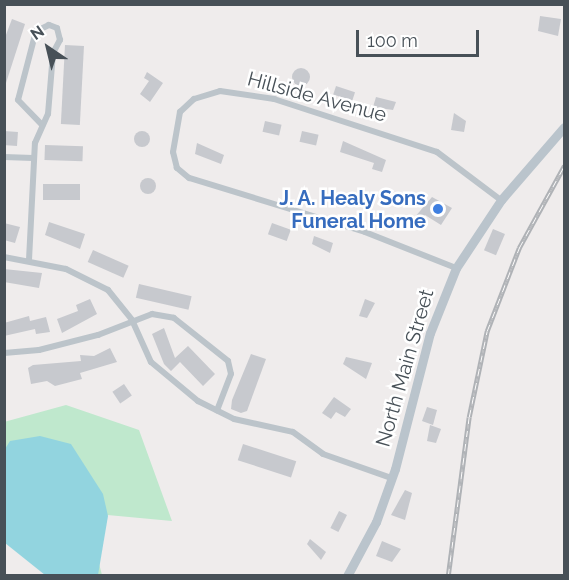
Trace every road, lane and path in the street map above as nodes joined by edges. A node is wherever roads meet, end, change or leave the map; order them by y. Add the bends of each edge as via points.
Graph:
1 (42, 125) junction
2 (564, 128) edge
3 (4, 157) edge
4 (33, 158) junction
5 (501, 200) junction
6 (4, 257) edge
7 (29, 260) junction
8 (456, 268) junction
9 (132, 320) junction
10 (4, 353) edge
11 (217, 410) junction
12 (391, 478) junction
13 (347, 576) edge

1 - 1 street via 48,114 53,52 60,40 57,28 49,25 36,31 18,100
1 - 4 street
2 - 5 main road, North Main Street
3 - 4 street
4 - 7 street
5 - 8 main road, North Main Street
5 - 8 street, Hillside Avenue via 437,152 274,99 220,91 194,99 180,112 173,152 177,168 189,178 364,232
6 - 7 street
7 - 9 street via 93,280 108,290
8 - 12 main road, North Main Street via 430,333
9 - 10 street via 98,335 39,350
9 - 11 street via 160,373
9 - 11 street via 152,314 174,318 228,362 231,374
11 - 12 street via 293,432 323,454
12 - 13 main road, North Main Street via 376,522

